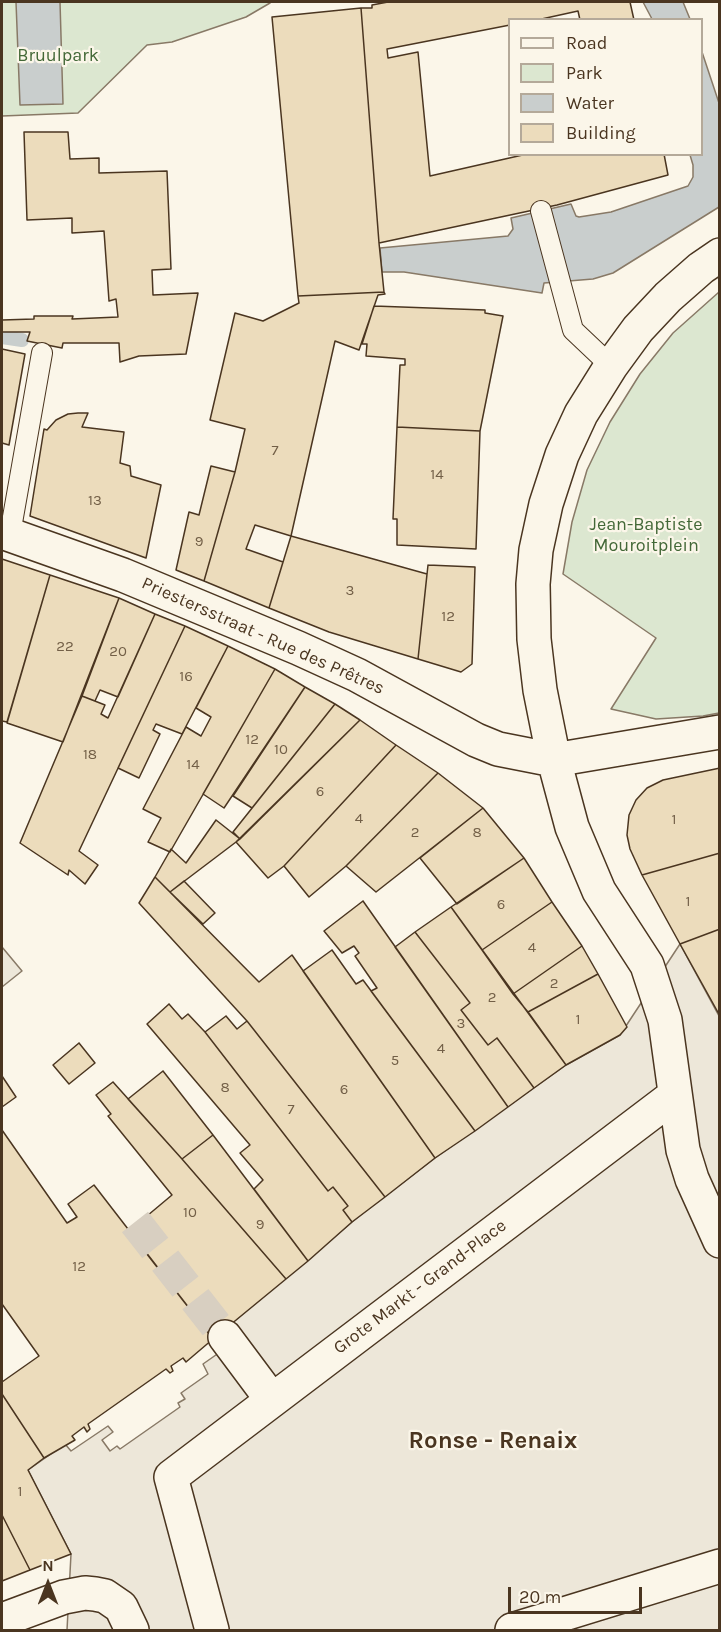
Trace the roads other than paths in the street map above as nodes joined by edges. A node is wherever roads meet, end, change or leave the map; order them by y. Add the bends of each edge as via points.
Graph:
1 (541, 212) dead end
2 (720, 255) edge
3 (42, 353) dead end
4 (611, 366) junction
5 (6, 533) edge
6 (720, 732) edge
7 (554, 760) junction
8 (675, 1095) junction
9 (720, 1241) edge
10 (225, 1337) tunnel mouth
11 (272, 1400) junction
12 (720, 1566) edge
13 (2, 1620) edge
14 (132, 1630) edge
15 (212, 1630) edge
16 (512, 1630) edge

1 - 4 lane via 573,330
2 - 4 street via 668,297
3 - 5 lane
4 - 7 street via 562,454 536,550 534,639
5 - 7 street, Priestersstraat - Rue des Prêtres via 123,575 298,648 357,675 476,740 498,749
6 - 7 street
7 - 8 street via 572,827 599,891 647,965 665,1020
8 - 9 street via 683,1150
8 - 11 street, Grote Markt - Grand-Place
10 - 11 street
11 - 15 street, Grote Markt - Grand-Place via 171,1477
12 - 16 street
13 - 14 street via 85,1593 105,1596 121,1607

